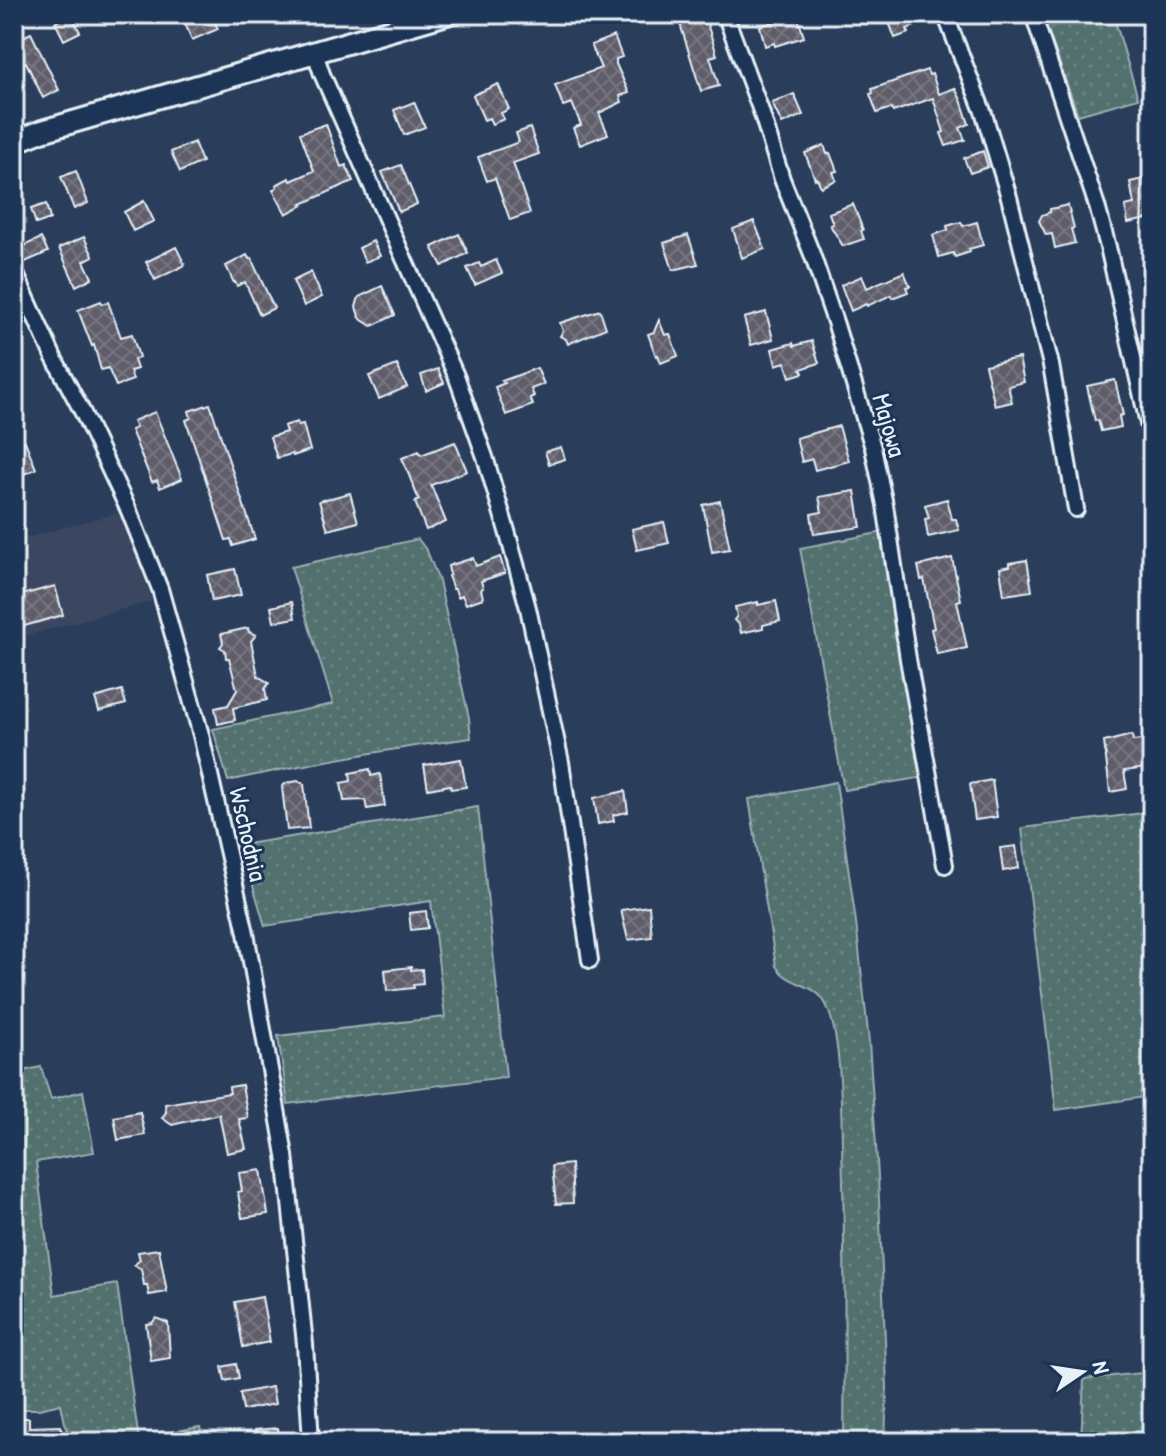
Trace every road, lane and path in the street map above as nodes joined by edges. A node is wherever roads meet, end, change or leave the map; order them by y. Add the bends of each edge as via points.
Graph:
1 (447, 14) edge
2 (725, 14) edge
3 (945, 14) edge
4 (1033, 14) edge
5 (315, 53) junction
6 (14, 142) edge
7 (14, 270) edge
8 (1152, 441) edge
9 (1076, 509) dead end
10 (945, 865) dead end
11 (590, 960) dead end
12 (311, 1442) edge

1 - 5 main road
2 - 10 street, Majowa via 812,254 873,448
3 - 9 street via 1009,197 1051,365
4 - 8 street via 1101,219
5 - 6 main road
5 - 11 street via 457,378 503,516 561,762
7 - 12 street, Wschodnia via 129,511 160,589 201,735 246,933 285,1155

